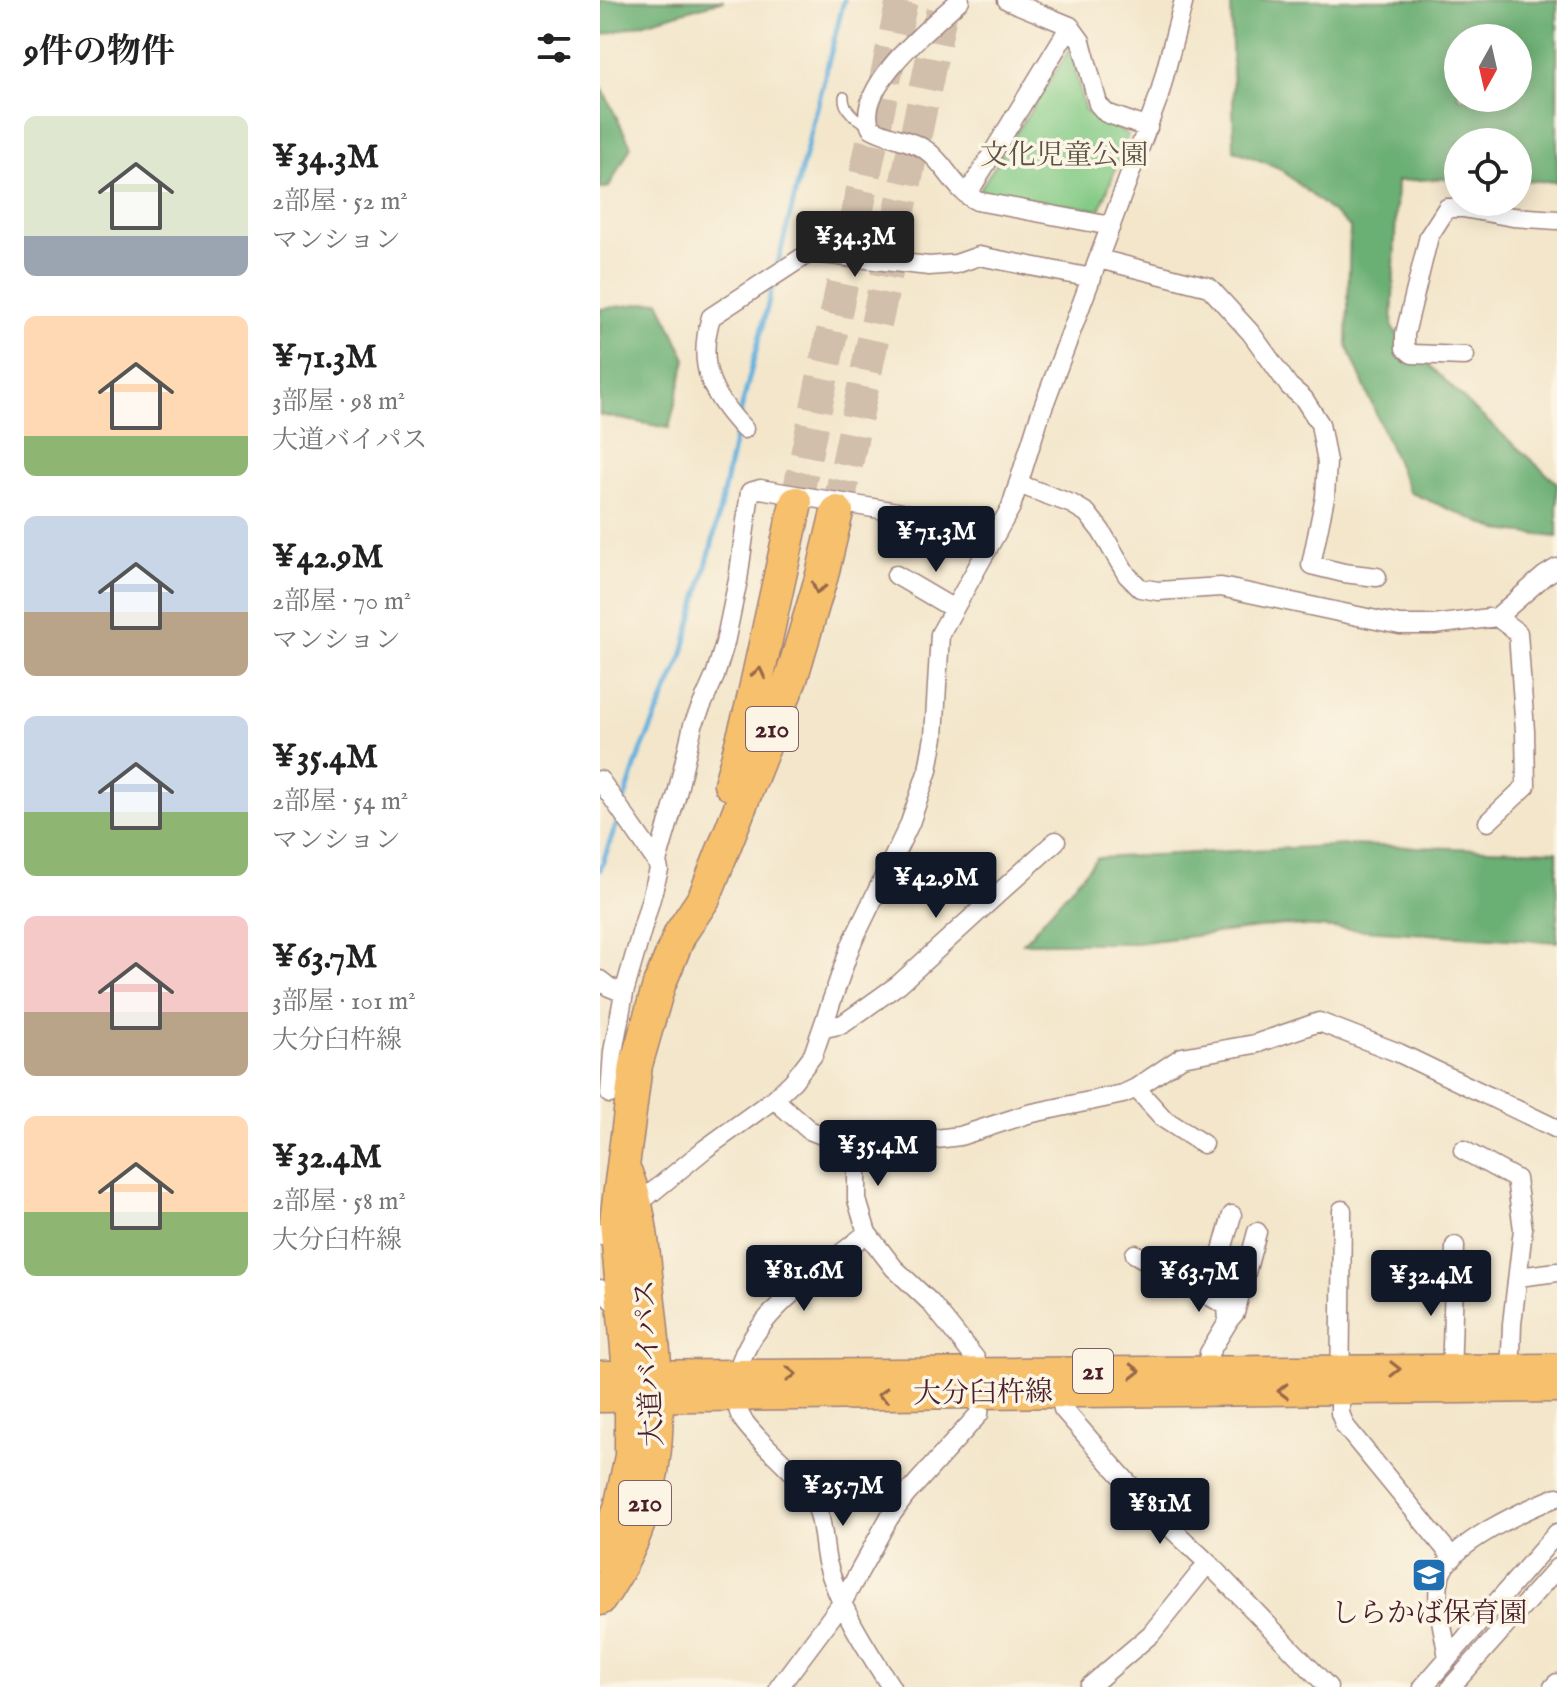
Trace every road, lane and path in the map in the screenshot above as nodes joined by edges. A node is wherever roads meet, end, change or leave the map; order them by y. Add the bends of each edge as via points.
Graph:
1 (960, 0) edge
2 (1007, 0) edge
3 (1184, 0) edge
4 (1070, 26) junction
5 (844, 97) dead end
6 (868, 124) junction
7 (1148, 128) junction
8 (967, 195) junction
9 (1557, 220) edge
10 (1111, 226) junction
11 (1099, 259) junction
12 (1092, 278) junction
13 (1465, 356) dead end
14 (744, 429) dead end
15 (1018, 484) junction
16 (796, 503) tunnel mouth
17 (837, 512) tunnel mouth
18 (988, 549) junction
19 (1557, 568) edge
20 (896, 575) dead end
21 (1377, 577) dead end
22 (954, 609) junction
23 (1497, 617) junction
24 (600, 780) edge
25 (1488, 822) dead end
26 (1056, 841) dead end
27 (657, 862) junction
28 (680, 934) junction
29 (600, 980) edge
30 (624, 993) junction
31 (825, 1028) junction
32 (1136, 1088) junction
33 (613, 1098) edge
34 (774, 1099) junction
35 (1557, 1129) edge
36 (1203, 1144) dead end
37 (857, 1149) junction
38 (1463, 1150) dead end
39 (1342, 1210) dead end
40 (1232, 1215) dead end
41 (618, 1220) edge
42 (1257, 1232) dead end
43 (867, 1233) junction
44 (1455, 1246) dead end
45 (1135, 1254) dead end
46 (1557, 1272) edge
47 (1518, 1277) junction
48 (600, 1289) edge
49 (1209, 1296) junction
50 (622, 1314) junction
51 (1228, 1322) junction
52 (1557, 1368) edge
53 (1451, 1378) junction
54 (1510, 1378) junction
55 (1339, 1380) junction
56 (1207, 1381) junction
57 (1057, 1382) junction
58 (982, 1383) junction
59 (736, 1385) junction
60 (629, 1386) edge
61 (1557, 1388) edge
62 (1557, 1497) edge
63 (1557, 1533) edge
64 (600, 1555) edge
65 (1453, 1558) junction
66 (1208, 1563) junction
67 (1557, 1568) edge
68 (600, 1599) edge
69 (842, 1603) junction
70 (1448, 1659) junction
71 (779, 1687) edge
72 (891, 1687) edge
73 (1089, 1687) edge
74 (1328, 1687) edge
75 (1423, 1687) edge
76 (1451, 1687) edge

1 - 6 street via 877,85
2 - 4 street
3 - 7 street
4 - 7 street via 1081,41 1098,104 1106,113
4 - 8 street
5 - 6 lane via 846,109
6 - 8 street via 926,151
7 - 10 street
8 - 10 street via 984,203
9 - 13 street via 1447,208 1429,236 1405,348 1412,354
10 - 11 street
11 - 12 street
11 - 21 street via 1209,287 1251,333 1320,424 1327,462 1325,497 1311,565
12 - 14 street via 979,256 929,266 813,253 801,257 709,323 711,384
12 - 15 street
15 - 18 street
15 - 23 street via 1087,513 1140,588 1221,587 1400,625
28 -> 16 highway, 大道バイパス / 210 via 688,892 741,750
17 -> 28 highway, 大道バイパス / 210 via 780,708 704,898
18 - 22 street
18 - 27 street via 915,515 760,489 750,492 719,664 693,725
19 - 23 street
20 - 22 street
22 - 31 street via 940,634 934,737 925,781 851,945
23 - 25 street via 1518,633 1526,786
24 - 27 street
26 - 31 street via 899,984 843,1024
27 - 30 street via 658,878
28 - 33 highway, 大道バイパス / 210
29 - 30 street
30 - 33 street via 613,1052
31 - 34 street via 806,1067
32 - 35 street via 1182,1057 1255,1044 1319,1022 1399,1053
32 - 36 street via 1164,1119
32 - 37 street via 960,1136
33 - 41 highway, 大道バイパス / 210 via 624,1167
34 - 37 street via 809,1130
34 - 41 street
37 - 43 street via 857,1200
38 - 47 street via 1516,1179 1523,1229
39 - 55 street
40 - 49 street
41 - 50 highway, 大道バイパス / 210
41 - 60 highway, 大道バイパス / 210
42 - 51 street
43 - 58 street via 958,1334
43 - 59 street via 766,1318 748,1342
44 - 53 street
45 - 49 street
46 - 47 street
47 - 54 street
48 - 50 street
49 - 51 street via 1227,1306
50 - 60 highway, 大道バイパス / 210
51 - 56 street via 1209,1353
52 - 54 main road, 大分臼杵線 / 21
53 - 54 main road, 大分臼杵線 / 21
53 - 55 main road, 大分臼杵線 / 21
54 - 61 main road, 大分臼杵線 / 21
55 - 56 main road, 大分臼杵線 / 21
55 - 65 street via 1345,1426
56 - 57 main road, 大分臼杵線 / 21
57 - 58 main road, 大分臼杵線 / 21
57 - 66 street via 1063,1409 1157,1515
58 - 59 main road, 大分臼杵線 / 21
58 - 69 street via 979,1414 889,1518
59 - 60 main road, 大分臼杵線 / 21
59 - 69 street via 742,1420 817,1506 827,1562
60 - 64 highway, 大道バイパス / 210 via 631,1456 620,1508
60 - 68 highway, 大道バイパス / 210 via 656,1457 631,1543
62 - 65 street via 1508,1517
63 - 70 street
65 - 70 street via 1440,1583
66 - 73 street via 1151,1634
66 - 74 street
67 - 76 street
69 - 71 street
69 - 72 street
70 - 75 street

